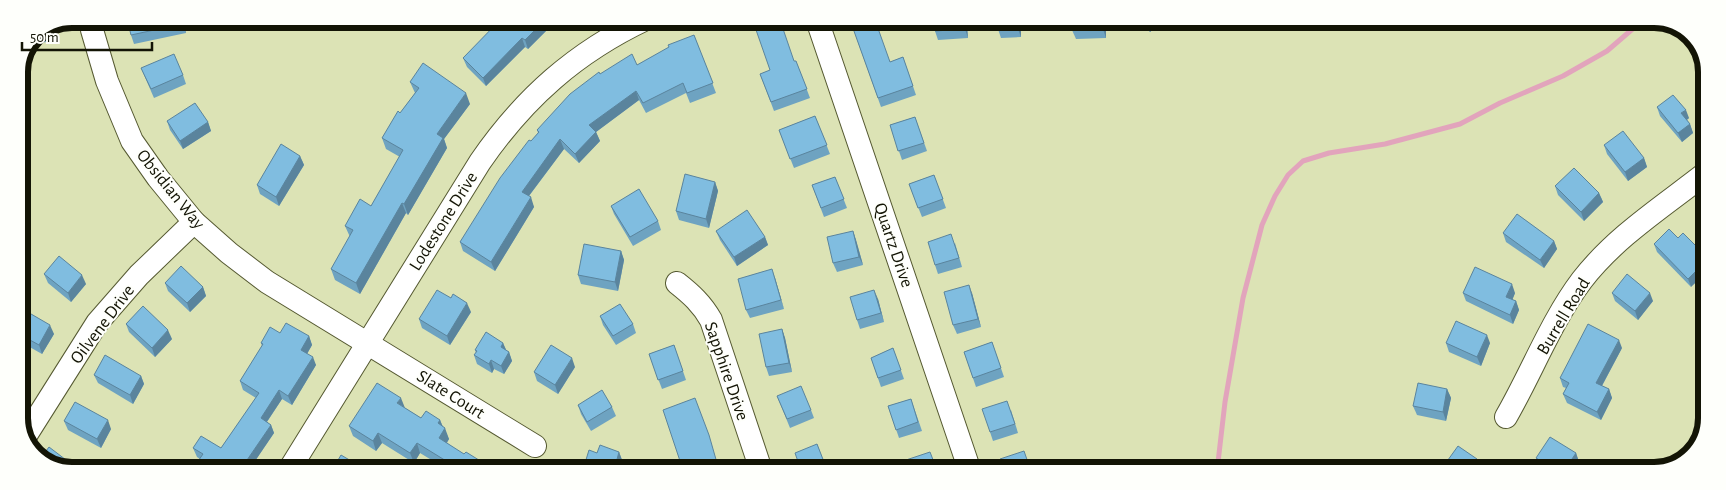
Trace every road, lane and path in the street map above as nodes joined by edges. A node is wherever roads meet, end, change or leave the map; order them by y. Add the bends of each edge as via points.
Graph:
1 (92, 28) edge
2 (612, 28) edge
3 (820, 28) edge
4 (1698, 184) edge
5 (194, 222) junction
6 (677, 283) dead end
7 (367, 343) junction
8 (1506, 417) dead end
9 (29, 430) edge
10 (536, 446) dead end
11 (294, 462) edge
12 (758, 462) edge
13 (967, 462) edge

1 - 5 street, Obsidian Way via 107,81 132,142
2 - 7 street, Lodestone Drive via 530,100 507,125 480,162
3 - 13 street, Quartz Drive
4 - 8 street, Burrell Road via 1622,238 1583,279 1548,334
5 - 7 street, Obsidian Way via 267,282
5 - 9 street, Oilvene Drive via 139,274 97,323
6 - 12 street, Sapphire Drive via 694,297 711,320
7 - 10 street, Slate Court
7 - 11 street, Lodestone Drive

